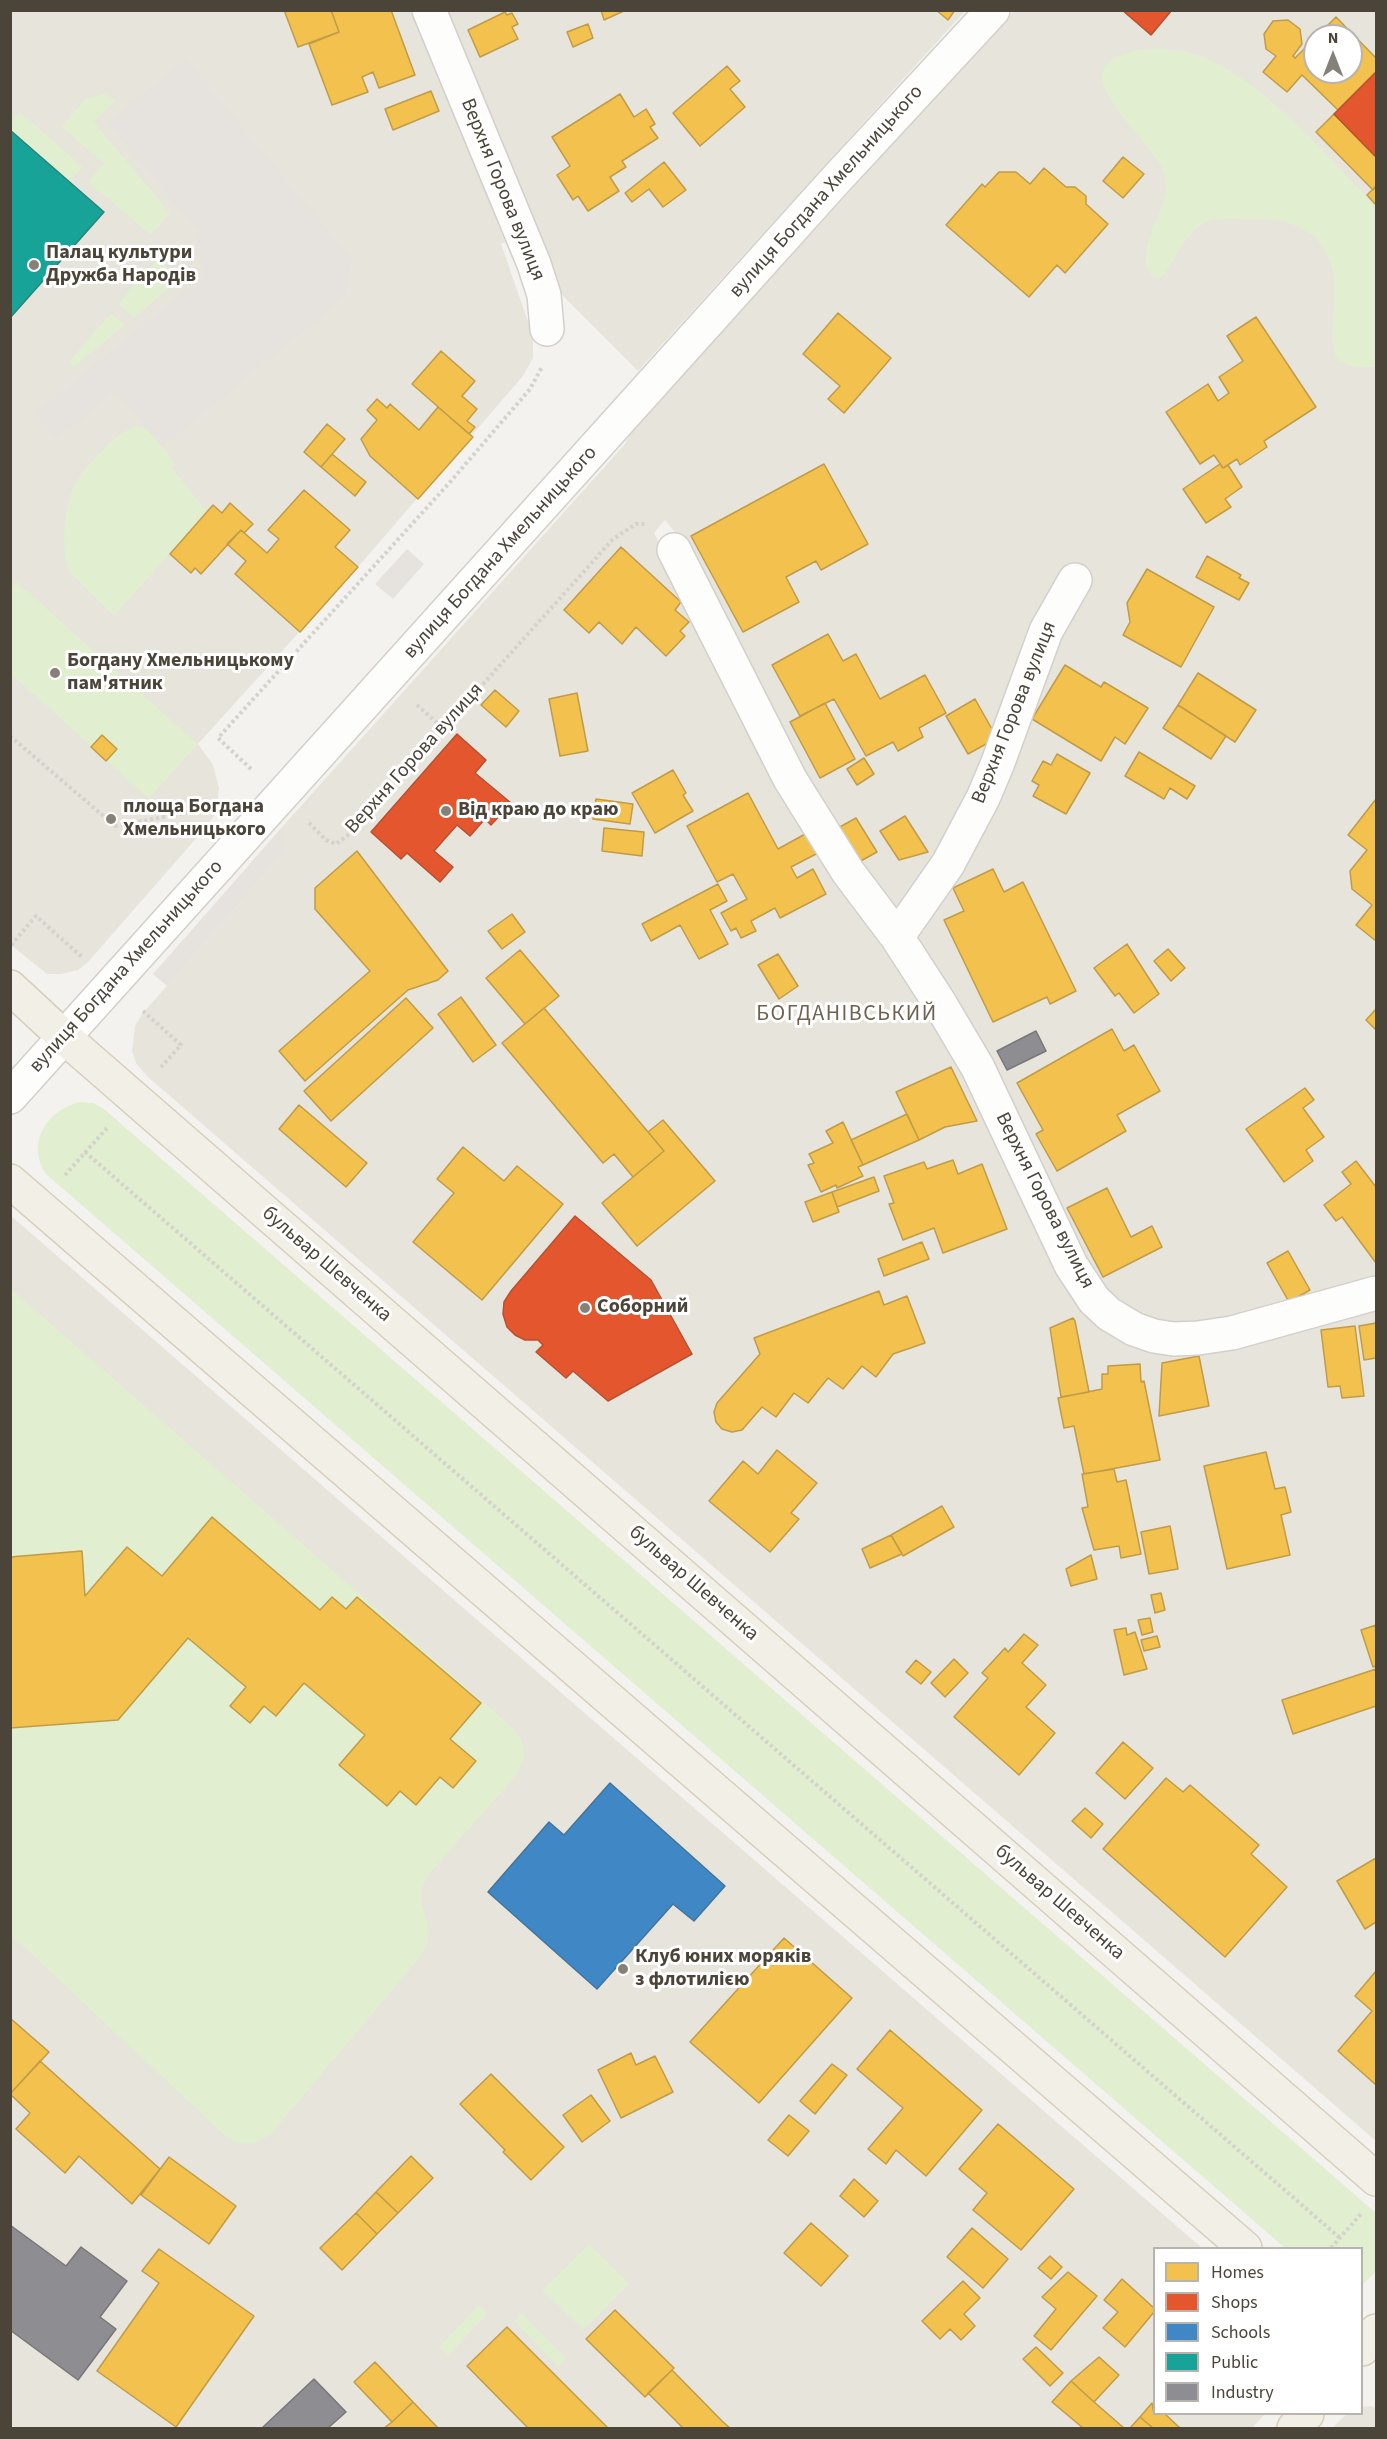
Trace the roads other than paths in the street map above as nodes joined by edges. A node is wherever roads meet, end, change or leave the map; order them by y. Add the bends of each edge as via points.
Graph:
1 (429, 10) edge
2 (993, 10) edge
3 (547, 329) road end
4 (674, 550) road end
5 (1075, 580) dead end
6 (897, 937) junction
7 (10, 987) edge
8 (64, 1036) junction
9 (10, 1097) edge
10 (10, 1181) edge
11 (1377, 1293) edge
12 (1372, 2193) edge
13 (1244, 2247) edge
14 (1377, 2331) edge
15 (1363, 2348) edge
16 (1363, 2350) edge
17 (1377, 2362) edge
18 (1306, 2415) edge
19 (1294, 2428) edge

1 - 3 street, Верхня Горова вулиця via 534,264 544,296
2 - 8 street, вулиця Богдана Хмельницького
4 - 6 street, Верхня Горова вулиця via 790,779 848,872
5 - 6 street, Верхня Горова вулиця via 1046,631 983,798 948,864
6 - 11 street, Верхня Горова вулиця via 978,1068 1071,1265 1109,1314 1154,1336 1198,1338 1275,1323
7 - 8 main road, бульвар Шевченка
8 - 9 street, вулиця Богдана Хмельницького
8 - 12 main road, бульвар Шевченка
10 - 13 main road
14 - 15 main road
16 - 17 main road
18 - 19 main road

